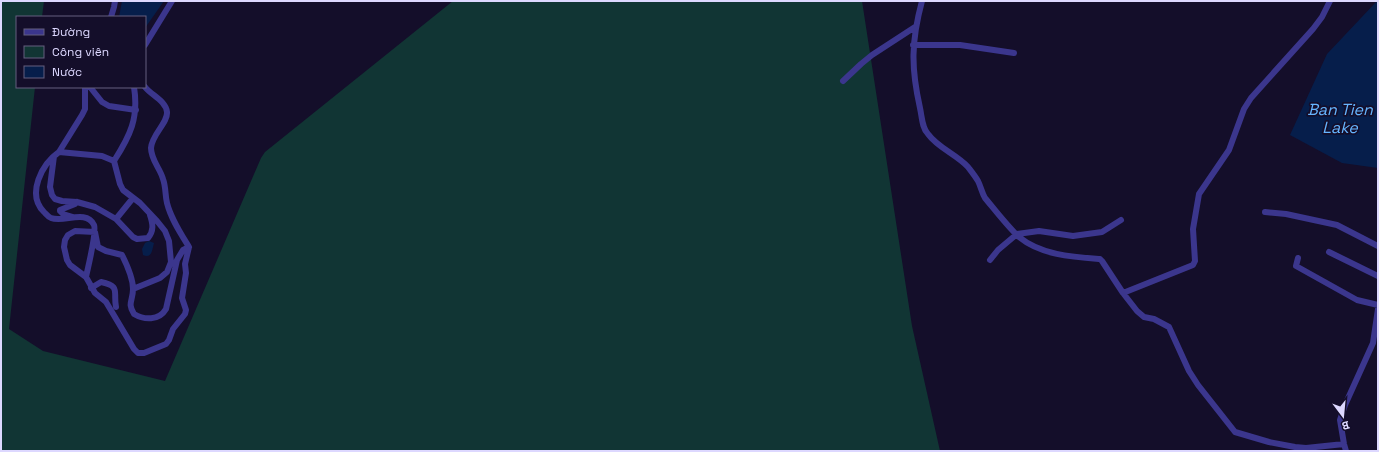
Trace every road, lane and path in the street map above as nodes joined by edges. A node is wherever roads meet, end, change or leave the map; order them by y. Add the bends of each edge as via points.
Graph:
1 (115, 1) edge
2 (172, 1) edge
3 (922, 1) edge
4 (1330, 1) edge
5 (111, 16) edge
6 (915, 27) junction
7 (146, 43) edge
8 (913, 45) junction
9 (1014, 53) dead end
10 (843, 82) dead end
11 (85, 88) edge
12 (91, 88) edge
13 (134, 88) edge
14 (146, 88) edge
15 (136, 110) junction
16 (57, 153) junction
17 (114, 161) junction
18 (133, 198) junction
19 (77, 202) junction
20 (1265, 212) dead end
21 (149, 214) junction
22 (74, 218) junction
23 (116, 219) junction
24 (1121, 220) dead end
25 (95, 232) junction
26 (1017, 234) junction
27 (1378, 246) edge
28 (189, 247) junction
29 (1330, 252) dead end
30 (1298, 258) dead end
31 (990, 260) dead end
32 (1378, 276) edge
33 (86, 277) junction
34 (91, 288) junction
35 (133, 289) junction
36 (1123, 293) junction
37 (1378, 305) edge
38 (116, 307) dead end
39 (1378, 309) edge
40 (1344, 444) junction
41 (1346, 451) edge

1 - 5 street
2 - 7 street
3 - 6 street
4 - 36 street via 1313,29 1251,98 1244,109 1229,150 1199,194 1193,229 1193,265
6 - 8 street
6 - 10 street via 872,55
8 - 9 street via 960,46
8 - 26 street via 914,84 927,133 967,166 984,196
11 - 16 street via 85,109
12 - 15 street via 102,102 109,106
13 - 15 street
14 - 28 street via 162,103 167,112 153,137 151,149 163,179 168,205
15 - 17 street via 125,141
16 - 17 street via 102,156
16 - 19 street via 51,176 52,195 58,201
16 - 22 street via 45,166 38,179 38,205 50,218
17 - 18 street via 123,190
18 - 21 street
18 - 23 street
19 - 22 street via 60,210
19 - 23 street via 96,207
20 - 27 street via 1337,225
21 - 23 street via 152,232 148,238 143,239 133,237
21 - 35 street via 165,231 169,241 171,262 164,276
22 - 25 street via 84,217 90,221
24 - 26 street via 1102,232 1073,236 1039,231
25 - 33 street
25 - 33 street via 75,231 65,240 67,260
25 - 35 street via 98,247 122,255 129,270
26 - 31 street
26 - 36 street via 1032,246 1050,252 1100,259
28 - 34 street via 182,298 185,314 173,329 166,344 155,350 138,353 106,302
28 - 35 street via 183,250 177,260 167,306 162,314 146,319 134,314 130,307
29 - 32 street
30 - 37 street via 1296,266 1357,300
33 - 34 street
34 - 38 street via 101,282 114,287
36 - 40 street via 1144,317 1169,327 1189,371 1234,432 1295,447
39 - 40 street via 1372,343 1340,420
40 - 41 street

